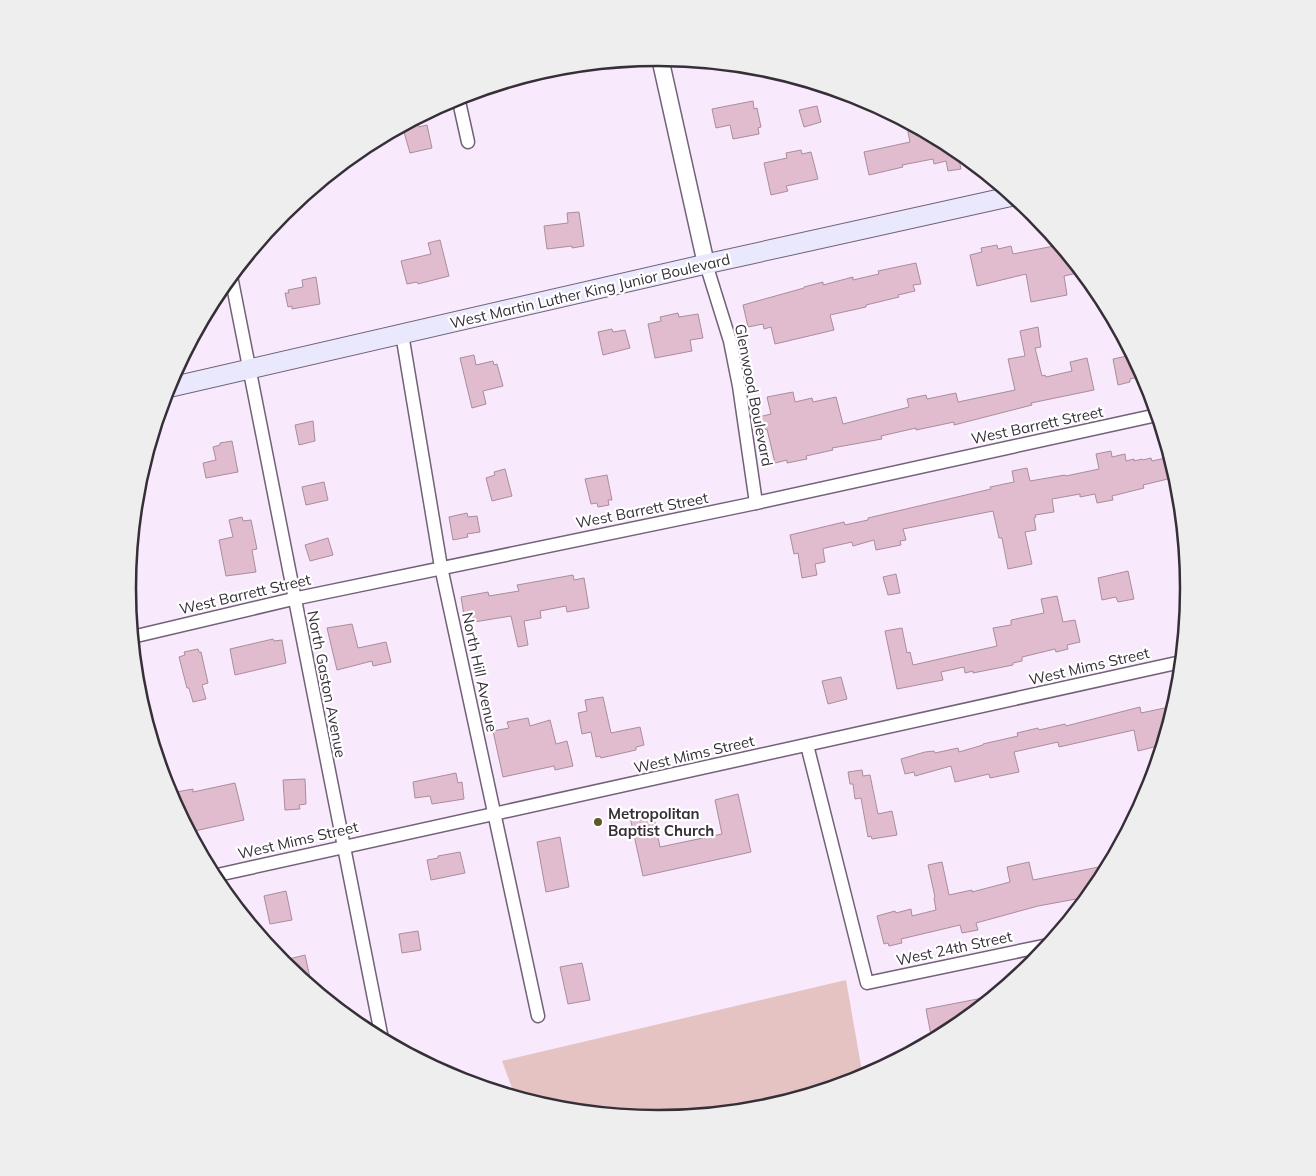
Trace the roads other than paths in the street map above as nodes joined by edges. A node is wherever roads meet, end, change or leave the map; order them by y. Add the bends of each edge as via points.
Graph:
1 (662, 66) edge
2 (460, 105) edge
3 (468, 142) dead end
4 (1004, 198) edge
5 (706, 264) junction
6 (233, 285) edge
7 (402, 334) junction
8 (250, 369) junction
9 (177, 386) edge
10 (1151, 416) edge
11 (756, 503) junction
12 (441, 568) junction
13 (294, 599) junction
14 (139, 635) edge
15 (1174, 664) edge
16 (807, 745) junction
17 (494, 815) junction
18 (344, 847) junction
19 (222, 874) edge
20 (1036, 948) edge
21 (538, 1016) dead end
22 (380, 1030) edge

1 - 5 street
2 - 3 street
4 - 5 main road, West Martin Luther King Junior Boulevard
5 - 7 main road, West Martin Luther King Junior Boulevard
5 - 11 street, Glenwood Boulevard via 730,341
6 - 8 street, North Gaston Avenue
7 - 8 main road, West Martin Luther King Junior Boulevard
7 - 12 street, North Hill Avenue
8 - 9 main road, West Martin Luther King Junior Boulevard
8 - 13 street, North Gaston Avenue
10 - 11 street, West Barrett Street
11 - 12 street, West Barrett Street
12 - 13 street, West Barrett Street
12 - 17 street, North Hill Avenue
13 - 14 street, West Barrett Street
13 - 18 street, North Gaston Avenue
15 - 16 street, West Mims Street
16 - 17 street, West Mims Street
16 - 20 street, West 24th Street via 867,983
17 - 18 street, West Mims Street
17 - 21 street, North Hill Avenue
18 - 19 street, West Mims Street
18 - 22 street, North Gaston Avenue

